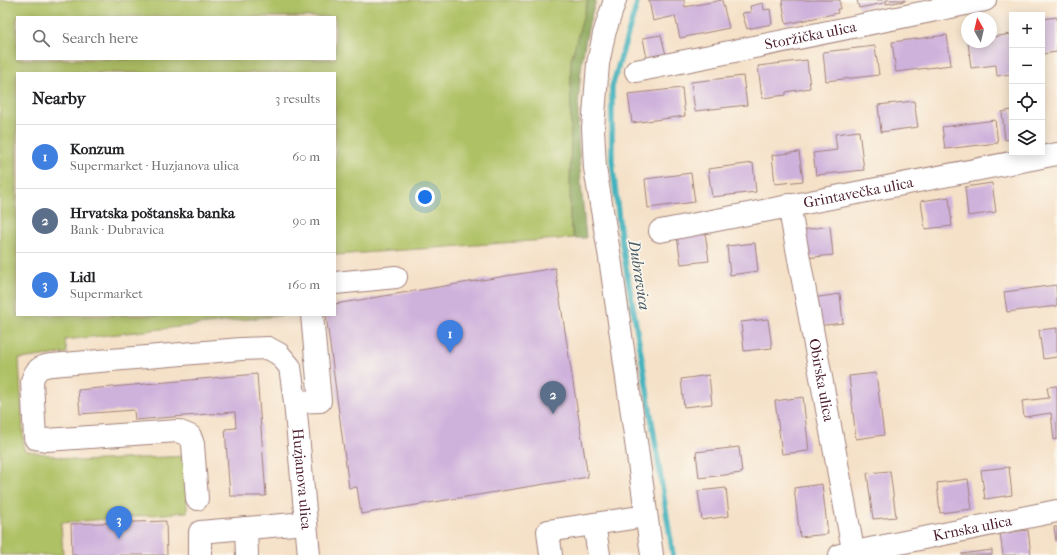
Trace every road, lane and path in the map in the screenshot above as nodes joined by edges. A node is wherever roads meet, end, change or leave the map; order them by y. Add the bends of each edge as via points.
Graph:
1 (615, 0) edge
2 (985, 0) edge
3 (636, 71) dead end
4 (1057, 154) edge
5 (789, 205) junction
6 (660, 231) dead end
7 (396, 277) dead end
8 (336, 283) edge
9 (312, 316) edge
10 (296, 402) junction
11 (197, 499) dead end
12 (1057, 511) edge
13 (646, 516) junction
14 (306, 523) junction
15 (594, 524) junction
16 (246, 528) junction
17 (849, 554) edge
18 (200, 555) edge
19 (247, 555) edge
20 (309, 555) edge
21 (551, 555) edge
22 (599, 555) edge
23 (652, 555) edge

1 - 13 street via 598,64 593,128 595,168
2 - 3 street, Storžička ulica
4 - 5 street, Grintavečka ulica
5 - 6 street, Grintavečka ulica
5 - 17 street, Obirska ulica
7 - 8 street
9 - 10 street via 329,401
10 - 11 street, Huzjanova ulica via 290,367 279,354 268,348 42,366 35,373 32,381 35,438 46,440 178,431 190,436 193,444
10 - 14 street, Huzjanova ulica
12 - 17 street, Krnska ulica
13 - 15 street
13 - 23 street
14 - 16 street
14 - 20 street, Huzjanova ulica
15 - 21 street via 548,531
15 - 22 street
16 - 18 street via 200,532
16 - 19 street

